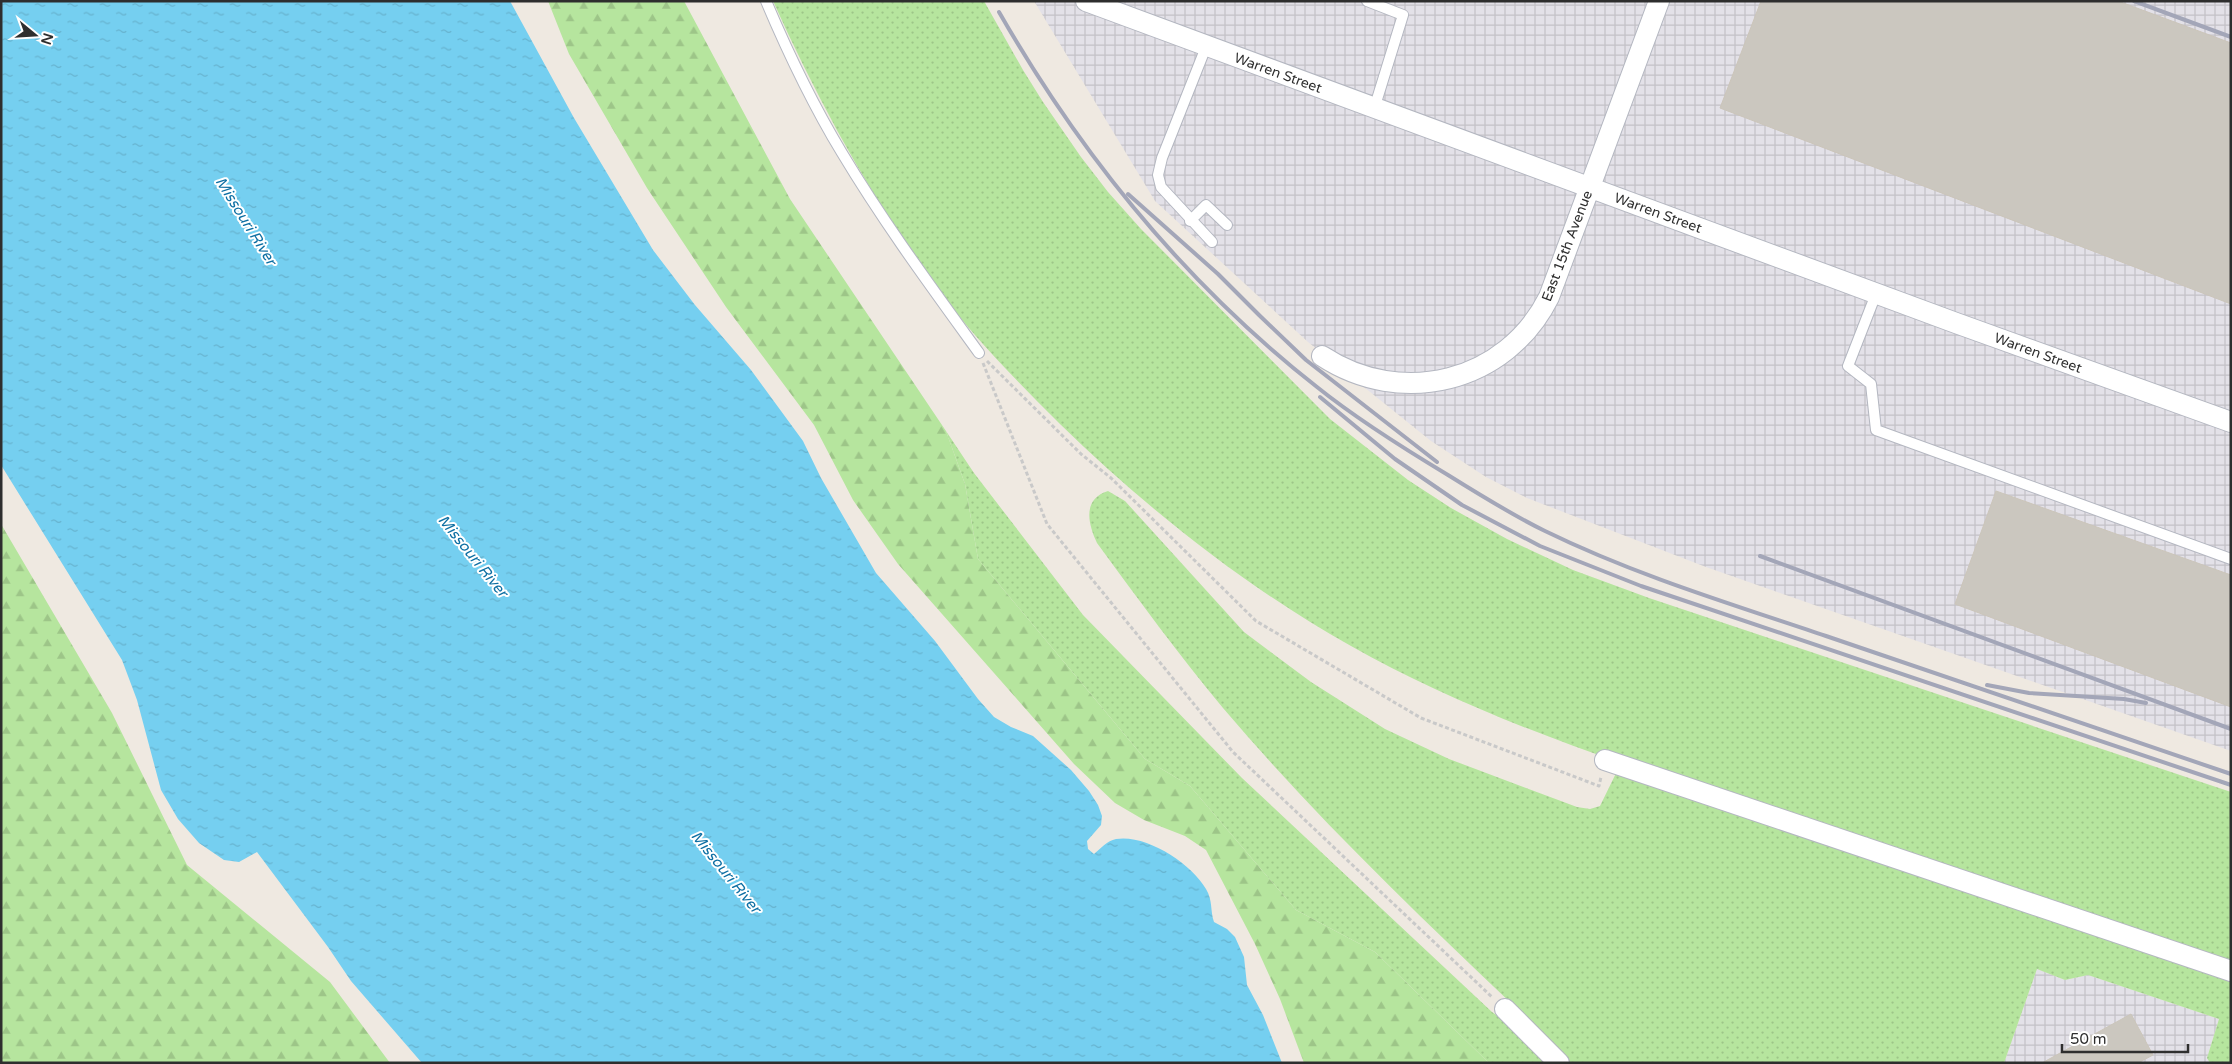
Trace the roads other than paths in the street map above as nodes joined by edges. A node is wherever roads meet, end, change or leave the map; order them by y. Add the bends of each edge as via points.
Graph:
1 (766, 1) edge
2 (1086, 1) edge
3 (1367, 1) edge
4 (1659, 1) edge
5 (1206, 47) junction
6 (1374, 108) junction
7 (1589, 188) junction
8 (1190, 221) junction
9 (1227, 225) dead end
10 (1212, 242) dead end
11 (1876, 294) junction
12 (979, 353) road end
13 (1322, 356) dead end
14 (2231, 422) edge
15 (2231, 559) edge
16 (1605, 760) road end
17 (2231, 971) edge
18 (1504, 1009) road end
19 (1559, 1063) edge

1 - 12 lane via 787,51 842,153
2 - 5 street, Warren Street
3 - 6 lane via 1403,14
4 - 7 street, East 15th Avenue
5 - 6 street, Warren Street
5 - 8 lane via 1158,175 1161,187
6 - 7 street, Warren Street
7 - 11 street, Warren Street
7 - 13 street, East 15th Avenue via 1543,309 1528,330 1500,356 1477,369 1427,383 1378,380 1355,374
8 - 9 lane via 1206,205
8 - 10 lane
11 - 14 street, Warren Street
11 - 15 lane via 1848,366 1870,384 1876,430
16 - 17 street
18 - 19 street

